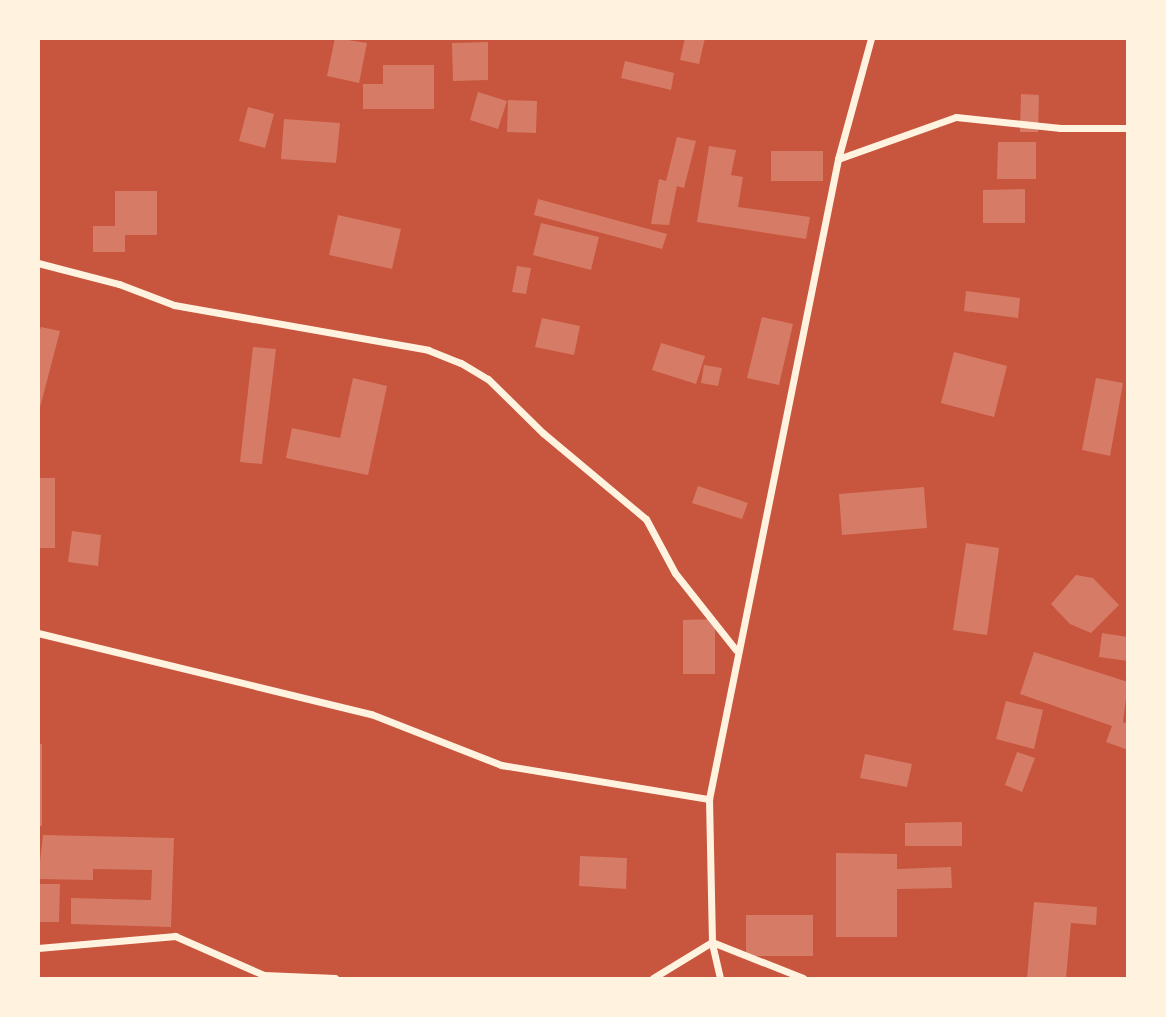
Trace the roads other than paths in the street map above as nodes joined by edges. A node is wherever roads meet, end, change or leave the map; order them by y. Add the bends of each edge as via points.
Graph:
1 (871, 38) edge
2 (1128, 128) edge
3 (838, 159) junction
4 (38, 263) edge
5 (38, 634) edge
6 (736, 650) junction
7 (709, 799) junction
8 (712, 942) junction
9 (38, 948) edge
10 (335, 978) edge
11 (653, 978) edge
12 (720, 978) edge
13 (803, 978) edge

1 - 3 street
2 - 3 street via 1060,128 956,117
3 - 6 street
4 - 6 street via 119,284 174,305 428,350 461,363 488,379 543,433 646,519 675,573
5 - 7 street via 371,714 500,765
6 - 7 street
7 - 8 street
8 - 11 street
8 - 12 street
8 - 13 street
9 - 10 street via 174,936 264,975

